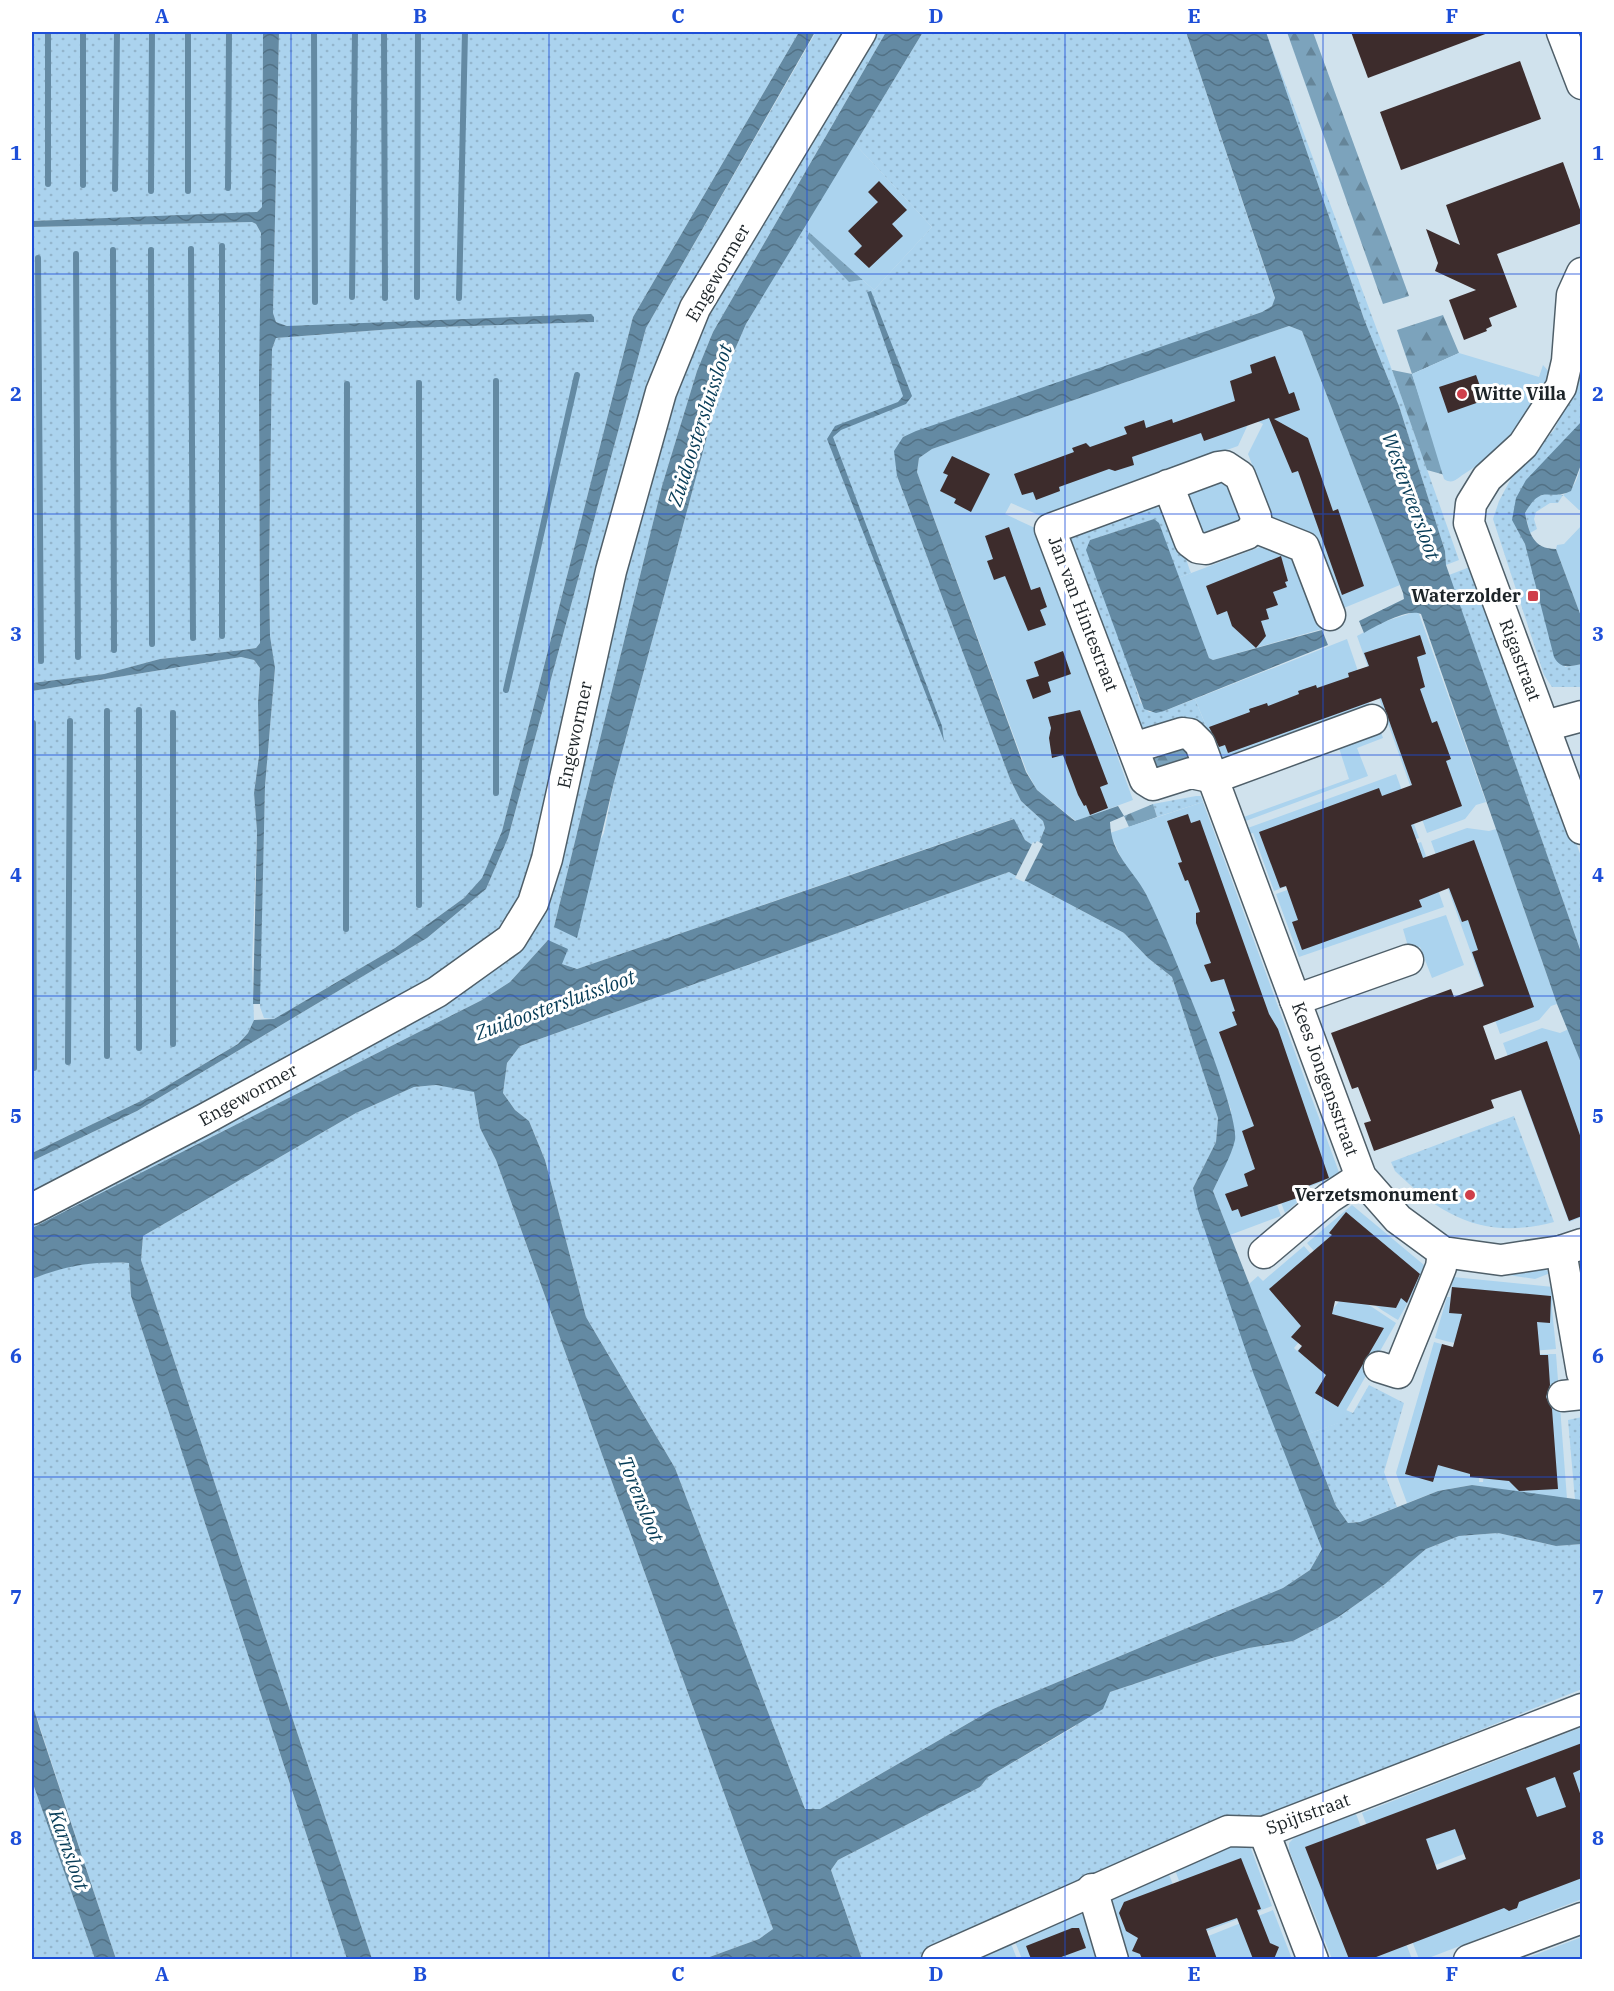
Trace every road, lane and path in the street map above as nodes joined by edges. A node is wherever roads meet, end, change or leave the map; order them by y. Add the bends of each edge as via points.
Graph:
1 (861, 32) edge
2 (1562, 32) edge
3 (1582, 84) edge
4 (1582, 273) edge
5 (1168, 485) junction
6 (1254, 527) junction
7 (1330, 615) dead end
8 (1582, 716) edge
9 (1372, 720) dead end
10 (1545, 726) junction
11 (1133, 748) junction
12 (1214, 778) junction
13 (1582, 829) edge
14 (1408, 960) dead end
15 (1295, 1000) junction
16 (1361, 1177) junction
17 (32, 1209) edge
18 (1572, 1248) edge
19 (1443, 1252) junction
20 (1264, 1253) dead end
21 (1582, 1373) edge
22 (1396, 1374) dead end
23 (1582, 1709) edge
24 (1264, 1832) junction
25 (1092, 1889) junction
26 (1582, 1918) edge
27 (936, 1959) edge
28 (1113, 1959) edge
29 (1313, 1959) edge
30 (1469, 1959) edge

1 - 17 street, Engewormer via 695,308 661,392 611,571 548,859 522,926 511,939 437,992
2 - 3 street
4 - 10 street, Rigastraat via 1572,295 1561,387 1523,445 1486,478 1472,504 1469,523
5 - 6 street, Jan van Hintestraat via 1218,467 1231,468 1240,476 1256,518
5 - 6 street via 1190,542 1198,548 1206,549 1247,534
5 - 11 street, Jan van Hintestraat via 1050,529
6 - 7 street via 1304,547
8 - 10 street
9 - 12 street
10 - 13 street, Rigastraat
11 - 12 street, Jan van Hintestraat via 1149,784 1191,773
11 - 12 street via 1176,734 1190,734 1200,744
12 - 15 street, Kees Jongensstraat
14 - 15 street
15 - 16 street, Kees Jongensstraat
16 - 19 street, Kees Jongensstraat via 1398,1219
16 - 20 street via 1329,1198
18 - 19 street, Kees Jongensstraat via 1501,1260
18 - 21 street
19 - 22 street via 1442,1267
23 - 24 street, Spijtstraat
24 - 25 street, Spijtstraat via 1228,1831
24 - 29 street
25 - 27 street, Spijtstraat
25 - 28 street
26 - 30 street

